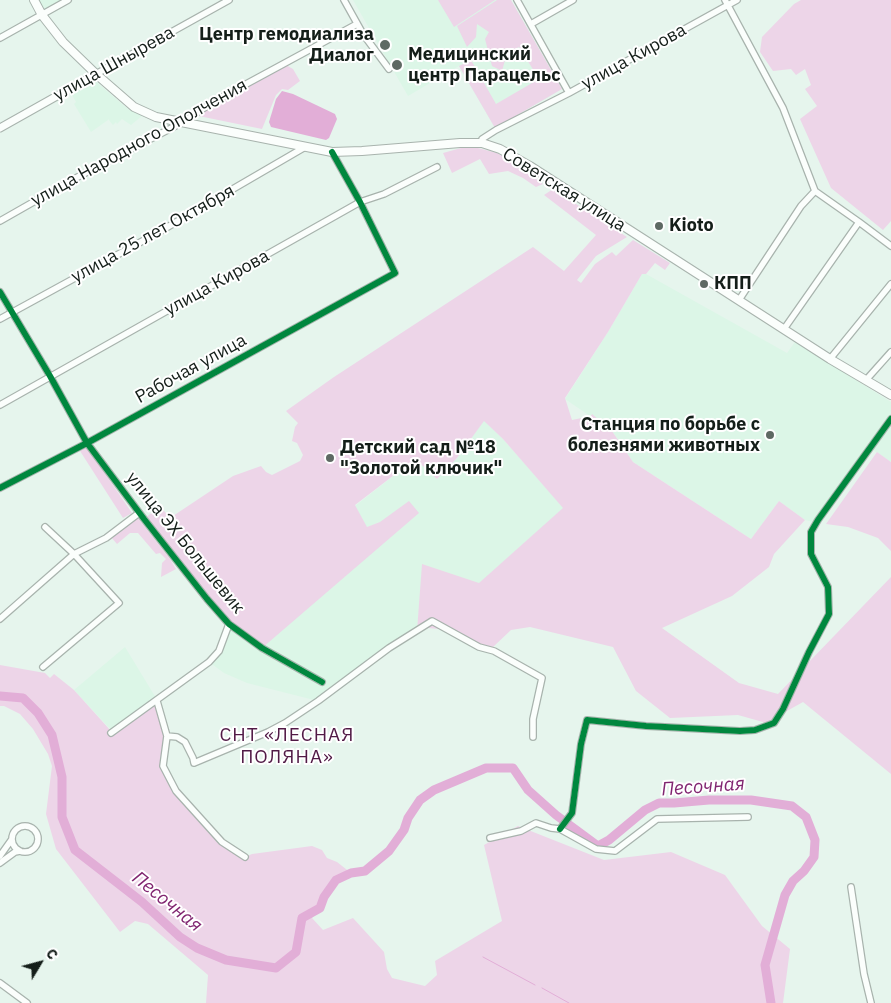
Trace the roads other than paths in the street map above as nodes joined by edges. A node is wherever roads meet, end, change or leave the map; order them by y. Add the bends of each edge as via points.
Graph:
1 (34, 0) edge
2 (68, 0) edge
3 (229, 0) edge
4 (344, 0) edge
5 (517, 0) edge
6 (573, 0) edge
7 (736, 0) edge
8 (727, 2) edge
9 (42, 15) junction
10 (357, 24) junction
11 (531, 24) junction
12 (0, 38) edge
13 (389, 69) dead end
14 (96, 74) junction
15 (569, 93) junction
16 (183, 122) junction
17 (0, 128) edge
18 (482, 144) junction
19 (305, 147) junction
20 (332, 152) junction
21 (437, 167) dead end
22 (815, 191) junction
23 (360, 202) junction
24 (0, 221) edge
25 (859, 222) junction
26 (891, 246) edge
27 (891, 284) edge
28 (0, 292) edge
29 (739, 300) junction
30 (12, 312) junction
31 (0, 319) edge
32 (784, 329) junction
33 (891, 352) edge
34 (830, 359) junction
35 (50, 376) junction
36 (866, 380) junction
37 (891, 395) edge
38 (0, 405) edge
39 (891, 419) edge
40 (87, 443) junction
41 (0, 488) edge
42 (139, 513) junction
43 (45, 527) dead end
44 (74, 554) junction
45 (0, 619) edge
46 (229, 624) junction
47 (43, 667) dead end
48 (322, 682) dead end
49 (157, 701) dead end
50 (111, 733) dead end
51 (167, 736) junction
52 (533, 738) dead end
53 (748, 817) dead end
54 (560, 829) junction
55 (490, 838) dead end
56 (12, 839) junction
57 (20, 851) junction
58 (0, 856) edge
59 (245, 857) dead end
60 (0, 863) edge
61 (851, 887) dead end
62 (0, 983) edge
63 (27, 1003) edge
64 (870, 1003) edge

1 - 9 main road, Советская улица
2 - 9 street
3 - 14 street, улица Шнырева
4 - 10 street
5 - 11 street
6 - 11 street
7 - 8 street, улица Кирова
8 - 15 street, улица Кирова
8 - 22 street via 783,108
9 - 12 street
9 - 14 main road, Советская улица via 63,42
10 - 13 street
10 - 16 street, улица Народного Ополчения via 213,102
11 - 15 street
14 - 16 main road, Советская улица via 134,107 156,117
14 - 17 street, улица Шнырева
15 - 18 street, улица Кирова via 496,130 482,139
16 - 19 main road, Советская улица
16 - 24 street, улица Народного Ополчения
18 - 20 main road, Советская улица
18 - 29 main road, Советская улица via 500,149 530,166
19 - 20 main road, Советская улица
19 - 30 street, улица 25 лет Октября
20 - 23 street
21 - 23 street, улица Кирова via 384,194
22 - 25 street
22 - 29 street via 801,206
23 - 35 street, улица Кирова
23 - 40 street, Рабочая улица via 395,273
25 - 26 street
25 - 32 street
27 - 34 street
28 - 30 street, улица ЭХ Большевик
29 - 32 main road, Советская улица
30 - 31 street, улица 25 лет Октября
30 - 35 street, улица ЭХ Большевик
32 - 34 main road, Советская улица
33 - 36 street
34 - 36 main road, Советская улица
35 - 38 street, улица Кирова
35 - 40 street, улица ЭХ Большевик
36 - 37 main road, Советская улица
39 - 54 street via 811,532 812,554 828,587 829,614 774,723 740,731 587,720 572,813
40 - 41 street, Рабочая улица
40 - 42 street, улица ЭХ Большевик
42 - 44 street via 106,538
42 - 46 street, улица ЭХ Большевик
43 - 44 street
44 - 45 street
44 - 47 street via 119,603
46 - 48 street, улица ЭХ Большевик via 262,648
46 - 50 street via 219,651 209,662
49 - 51 street
51 - 52 street via 185,742 194,763 268,732 432,621 542,678 533,720
51 - 59 street via 163,766 176,791 222,842
53 - 54 street via 657,819 615,851 596,849
54 - 55 street via 536,823 521,831
56 - 57 street
56 - 57 street via 19,828 28,827 35,831 38,839 35,847 28,852
56 - 58 street
57 - 60 street
61 - 64 street
62 - 63 street

